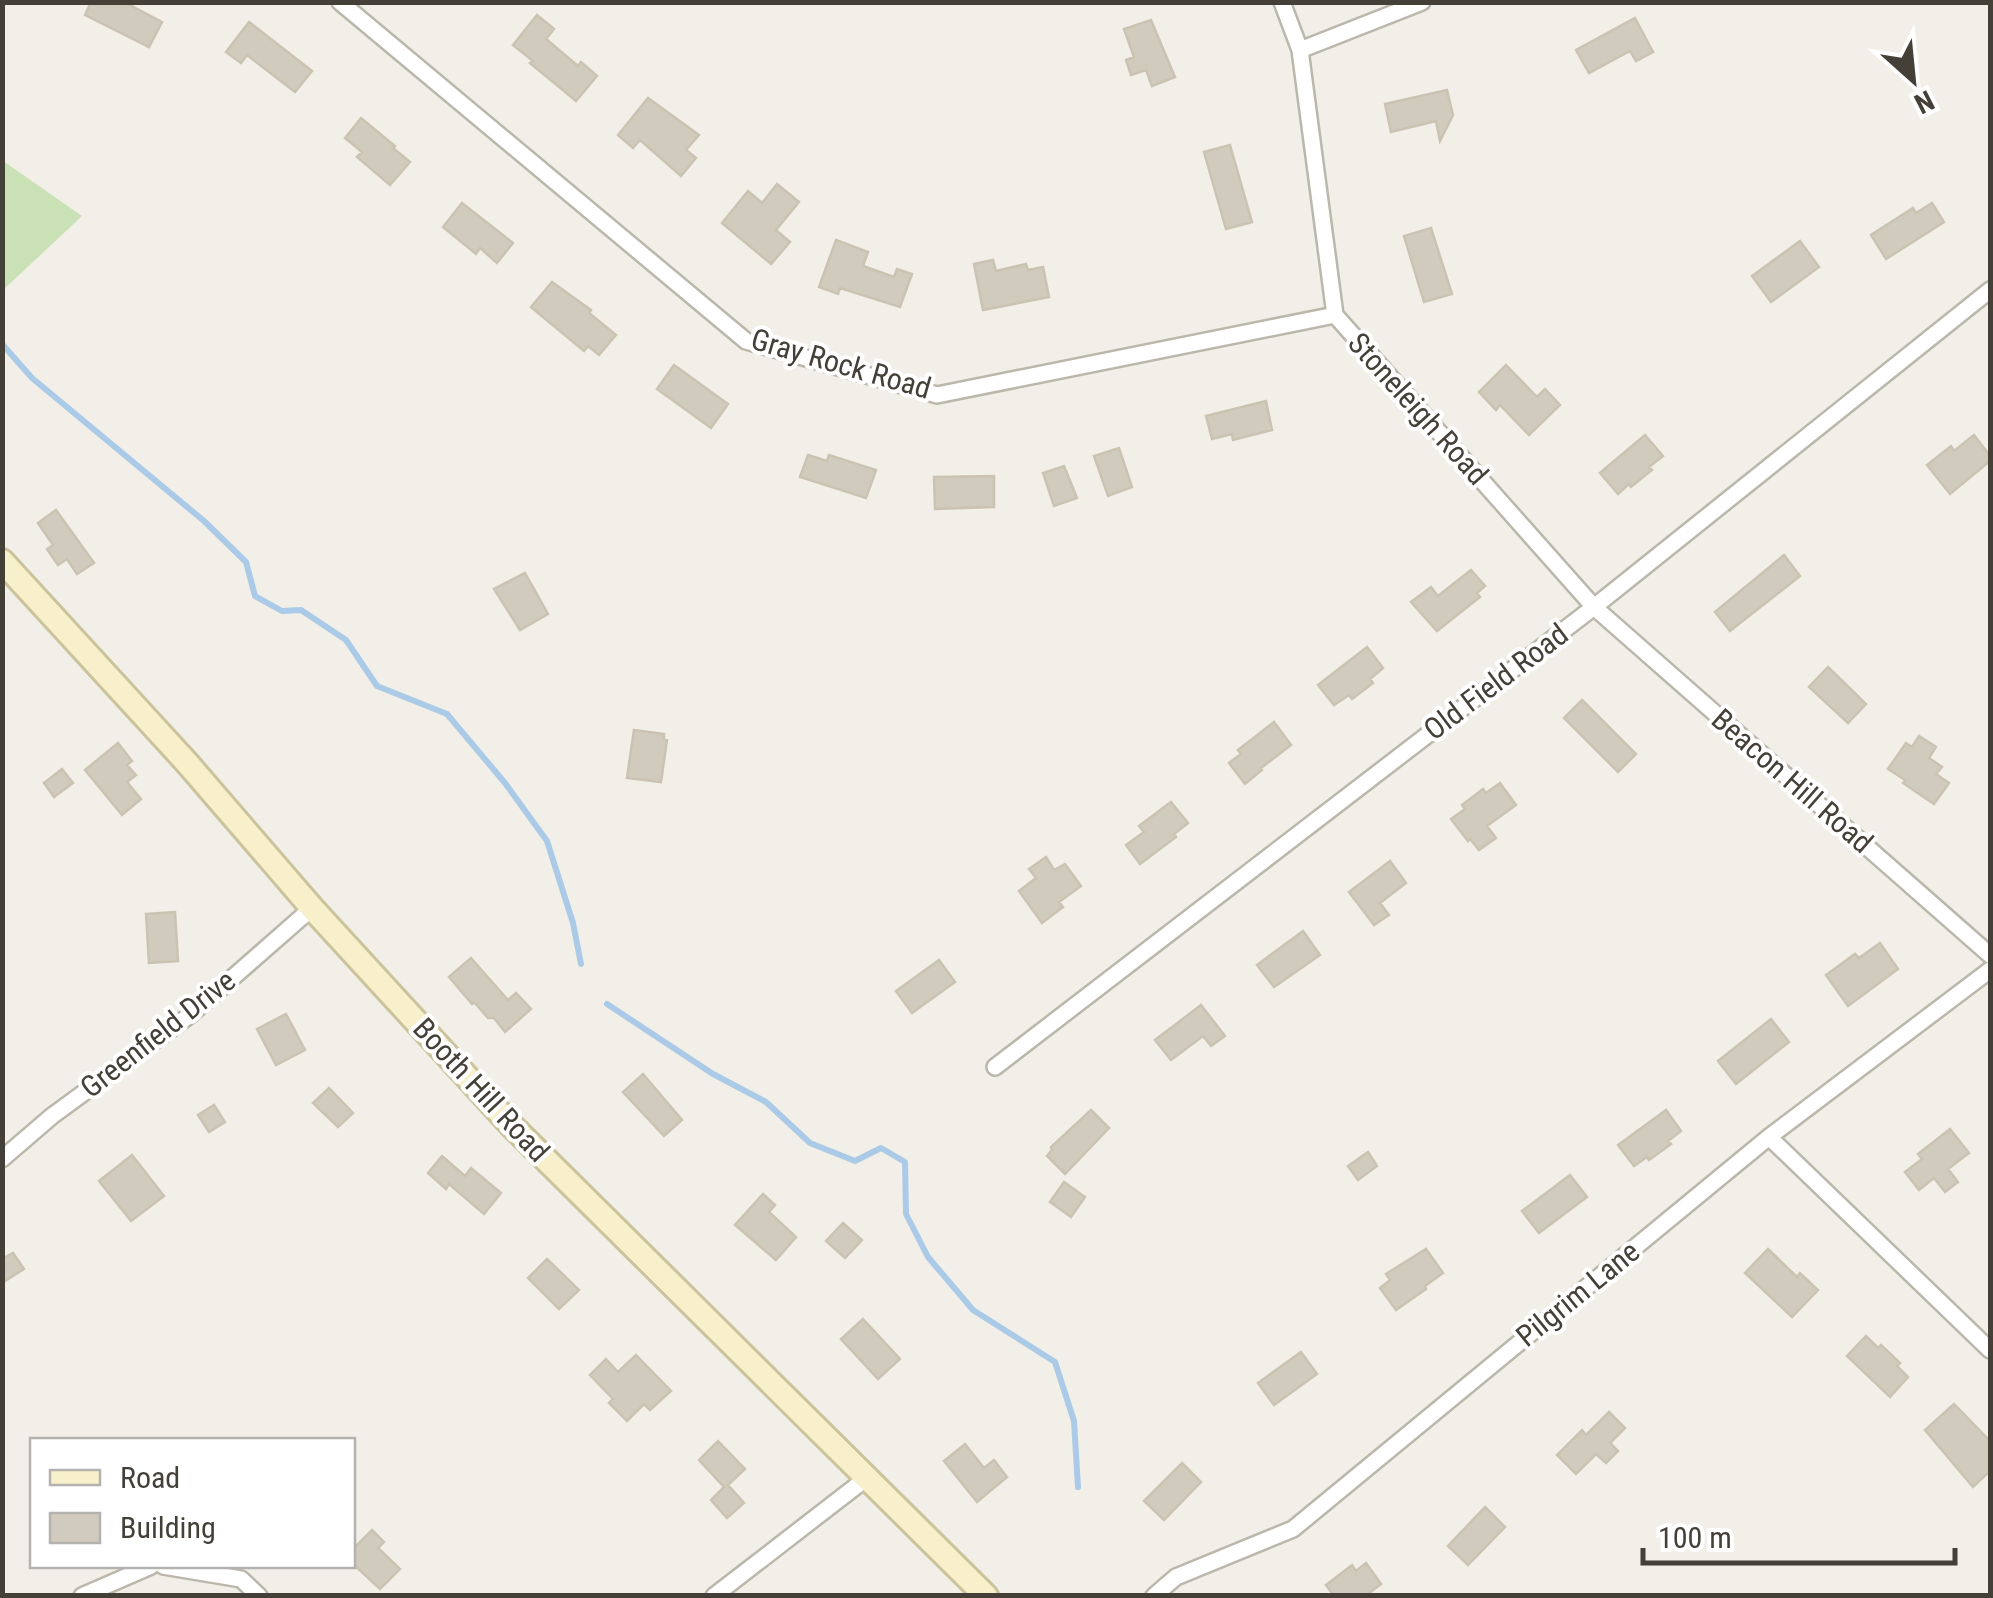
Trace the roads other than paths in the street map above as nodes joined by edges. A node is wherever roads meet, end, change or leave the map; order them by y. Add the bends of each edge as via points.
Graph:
1 (340, 2) edge
2 (1282, 2) edge
3 (1422, 2) edge
4 (1300, 50) junction
5 (1990, 290) edge
6 (1335, 315) junction
7 (2, 561) edge
8 (1594, 607) junction
9 (312, 908) junction
10 (1990, 955) edge
11 (1990, 970) edge
12 (994, 1067) dead end
13 (1770, 1137) junction
14 (2, 1159) edge
15 (1990, 1350) edge
16 (868, 1477) junction
17 (145, 1568) edge
18 (174, 1568) edge
19 (82, 1596) edge
20 (259, 1596) edge
21 (714, 1596) edge
22 (986, 1596) edge
23 (1154, 1596) edge

1 - 6 street, Gray Rock Road via 746,342 937,395
2 - 4 street, Stoneleigh Road
3 - 4 street
4 - 6 street, Stoneleigh Road
5 - 8 street, Old Field Road
6 - 8 street, Stoneleigh Road
7 - 9 street, Booth Hill Road
8 - 10 street, Beacon Hill Road
8 - 12 street, Old Field Road
9 - 14 street, Greenfield Drive via 190,1014
9 - 16 street, Booth Hill Road via 511,1125
11 - 13 street, Pilgrim Lane
13 - 15 street
13 - 23 street, Pilgrim Lane via 1293,1529 1176,1577
16 - 21 street
16 - 22 street, Booth Hill Road
17 - 19 street
18 - 20 street via 241,1580

